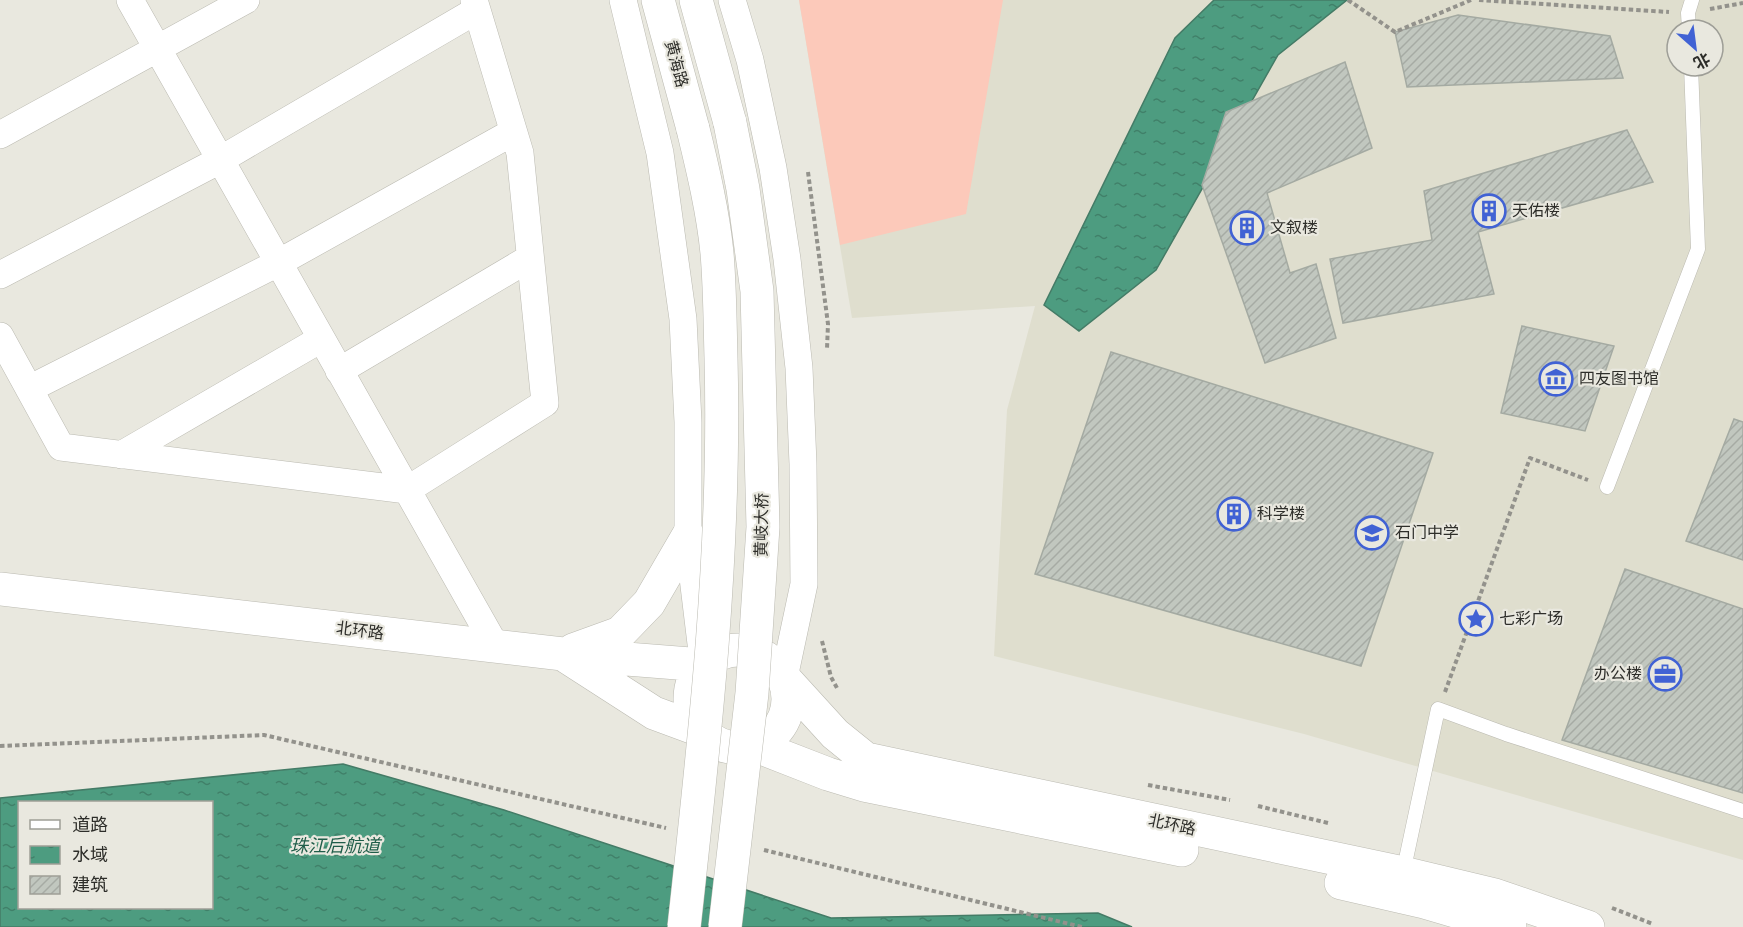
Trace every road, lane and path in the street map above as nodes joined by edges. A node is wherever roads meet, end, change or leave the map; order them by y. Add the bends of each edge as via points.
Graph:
1 (130, 0) edge
2 (246, 0) edge
3 (623, 0) edge
4 (658, 0) edge
5 (696, 0) edge
6 (732, 0) edge
7 (1348, 0) edge
8 (1471, 0) edge
9 (1479, 0) edge
10 (1743, 3) edge
11 (475, 5) edge
12 (1690, 7) edge
13 (158, 50) junction
14 (1691, 78) edge
15 (513, 132) junction
16 (0, 135) edge
17 (220, 160) junction
18 (808, 171) dead end
19 (530, 258) junction
20 (278, 263) junction
21 (0, 275) edge
22 (0, 336) edge
23 (321, 339) junction
24 (827, 359) dead end
25 (339, 371) junction
26 (29, 389) junction
27 (121, 455) junction
28 (1607, 487) joint
29 (407, 490) junction
30 (688, 536) junction
31 (0, 589) edge
32 (821, 638) dead end
33 (496, 647) junction
34 (563, 654) junction
35 (703, 665) junction
36 (784, 678) junction
37 (841, 695) dead end
38 (1438, 709) junction
39 (700, 730) junction
40 (0, 746) edge
41 (756, 746) junction
42 (1136, 783) dead end
43 (1230, 800) dead end
44 (1258, 806) dead end
45 (1743, 812) edge
46 (1336, 825) dead end
47 (671, 829) dead end
48 (753, 848) dead end
49 (1403, 873) junction
50 (684, 927) edge
51 (725, 927) edge
52 (1082, 927) edge
53 (1510, 927) edge
54 (1588, 927) edge

1 - 13 street
2 - 13 street
3 - 30 street via 660,153 683,319
4 - 50 street, 黄海路, bridge via 693,129 717,253 723,435 720,534
5 - 51 street, 黄岐大桥, bridge via 730,123 757,291 763,527 752,693
6 - 36 street via 750,60 773,168 799,368 804,584
7 - 8 path via 1395,32
9 - 12 path
10 - 12 path
11 - 15 street
11 - 17 street
13 - 16 street
13 - 17 street
14 - 28 lane via 1698,249
15 - 19 street via 520,153
15 - 20 street
17 - 20 street
17 - 21 street
18 - 24 path via 828,324
19 - 25 street
19 - 29 street via 545,403
20 - 23 street
20 - 26 street
22 - 26 street
23 - 25 street
23 - 27 street
25 - 29 street
26 - 27 street via 61,447
27 - 29 street
28 - 38 path via 1530,458
29 - 33 street
30 - 34 street via 649,603 620,633
30 - 35 street
31 - 33 street, 北环路
32 - 37 path via 831,677
33 - 34 street, 北环路
34 - 35 street
34 - 39 street, 北环路 via 654,713
35 - 36 street via 731,650 747,651 769,660
35 - 39 street via 690,697 693,718
36 - 41 street via 789,702 786,715 775,733
36 - 49 street, 北环路 via 835,734 866,759
38 - 45 lane
38 - 49 lane
39 - 41 street via 726,747
40 - 47 path via 264,735
41 - 53 street, 北环路 via 864,785 1326,879
42 - 43 path
44 - 46 path
48 - 52 path
49 - 54 street, 北环路 via 1495,895

